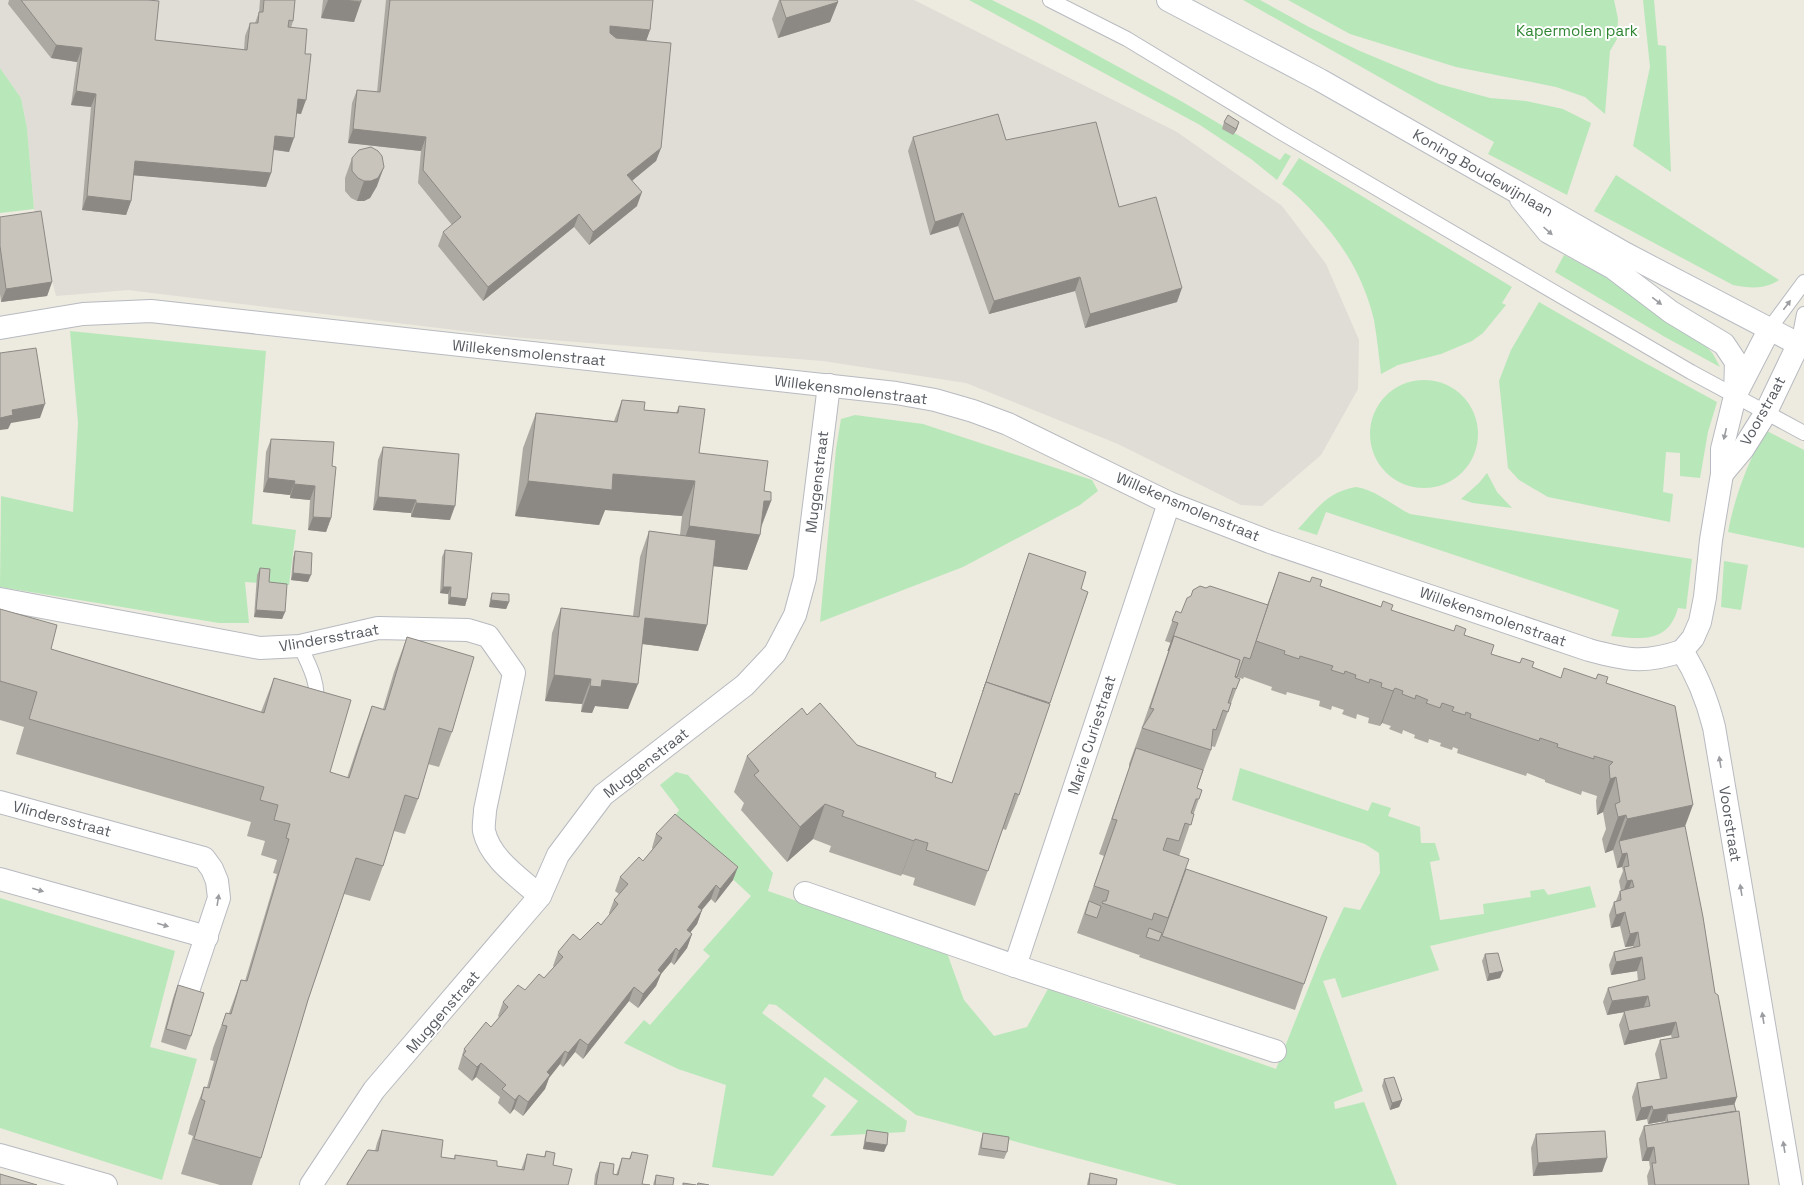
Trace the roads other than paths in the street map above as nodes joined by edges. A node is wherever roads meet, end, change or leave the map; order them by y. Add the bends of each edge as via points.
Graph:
1 (1050, 0) edge
2 (1168, 0) edge
3 (1514, 190) junction
4 (1804, 282) edge
5 (1804, 314) edge
6 (0, 328) edge
7 (1770, 328) junction
8 (1802, 347) edge
9 (829, 385) junction
10 (1735, 396) junction
11 (1765, 414) junction
12 (1804, 433) edge
13 (1722, 474) junction
14 (1169, 503) junction
15 (0, 599) edge
16 (300, 646) junction
17 (1682, 651) junction
18 (312, 720) edge
19 (0, 802) edge
20 (0, 879) edge
21 (805, 893) dead end
22 (540, 896) junction
23 (207, 937) junction
24 (1015, 966) junction
25 (186, 997) edge
26 (1276, 1051) dead end
27 (0, 1155) edge
28 (106, 1185) edge
29 (311, 1185) edge
30 (1790, 1185) edge

1 - 10 lane via 1127,39
2 - 3 street, Koning Boudewijnlaan via 1320,80
3 - 7 street, Koning Boudewijnlaan via 1626,254
3 -> 10 street via 1548,232 1614,268 1671,312 1724,344 1736,362
7 -> 4 lane
5 - 8 lane
6 - 9 street, Willekensmolenstraat via 83,314 151,311
7 - 8 street, Koning Boudewijnlaan
7 - 10 street, Voorstraat
8 - 11 street, Voorstraat
9 - 14 street, Willekensmolenstraat via 935,400 973,411 1008,424
9 - 22 street, Muggenstraat via 805,578 795,616 775,653 745,685 603,795 558,855
10 - 11 lane
10 -> 13 street, Voorstraat via 1722,449
11 - 12 lane
11 - 13 street, Voorstraat via 1743,449
13 - 17 street, Voorstraat via 1700,622 1693,638
14 - 17 street, Willekensmolenstraat via 1270,542 1589,650 1620,658 1646,660
14 - 24 street, Marie Curiestraat
15 - 16 street, Vlindersstraat via 260,648
16 - 18 lane via 311,669 317,700
16 - 22 street, Vlindersstraat via 378,628 468,630 488,636 514,673 485,810 484,830 489,846 496,856
30 -> 17 street, Voorstraat via 1714,727 1707,698
23 -> 19 street, Vlindersstraat via 219,898 217,880 204,858
20 -> 23 street
21 - 24 street
22 - 29 street, Muggenstraat via 374,1090
23 - 25 street, Vlindersstraat
24 - 26 street
27 - 28 street

